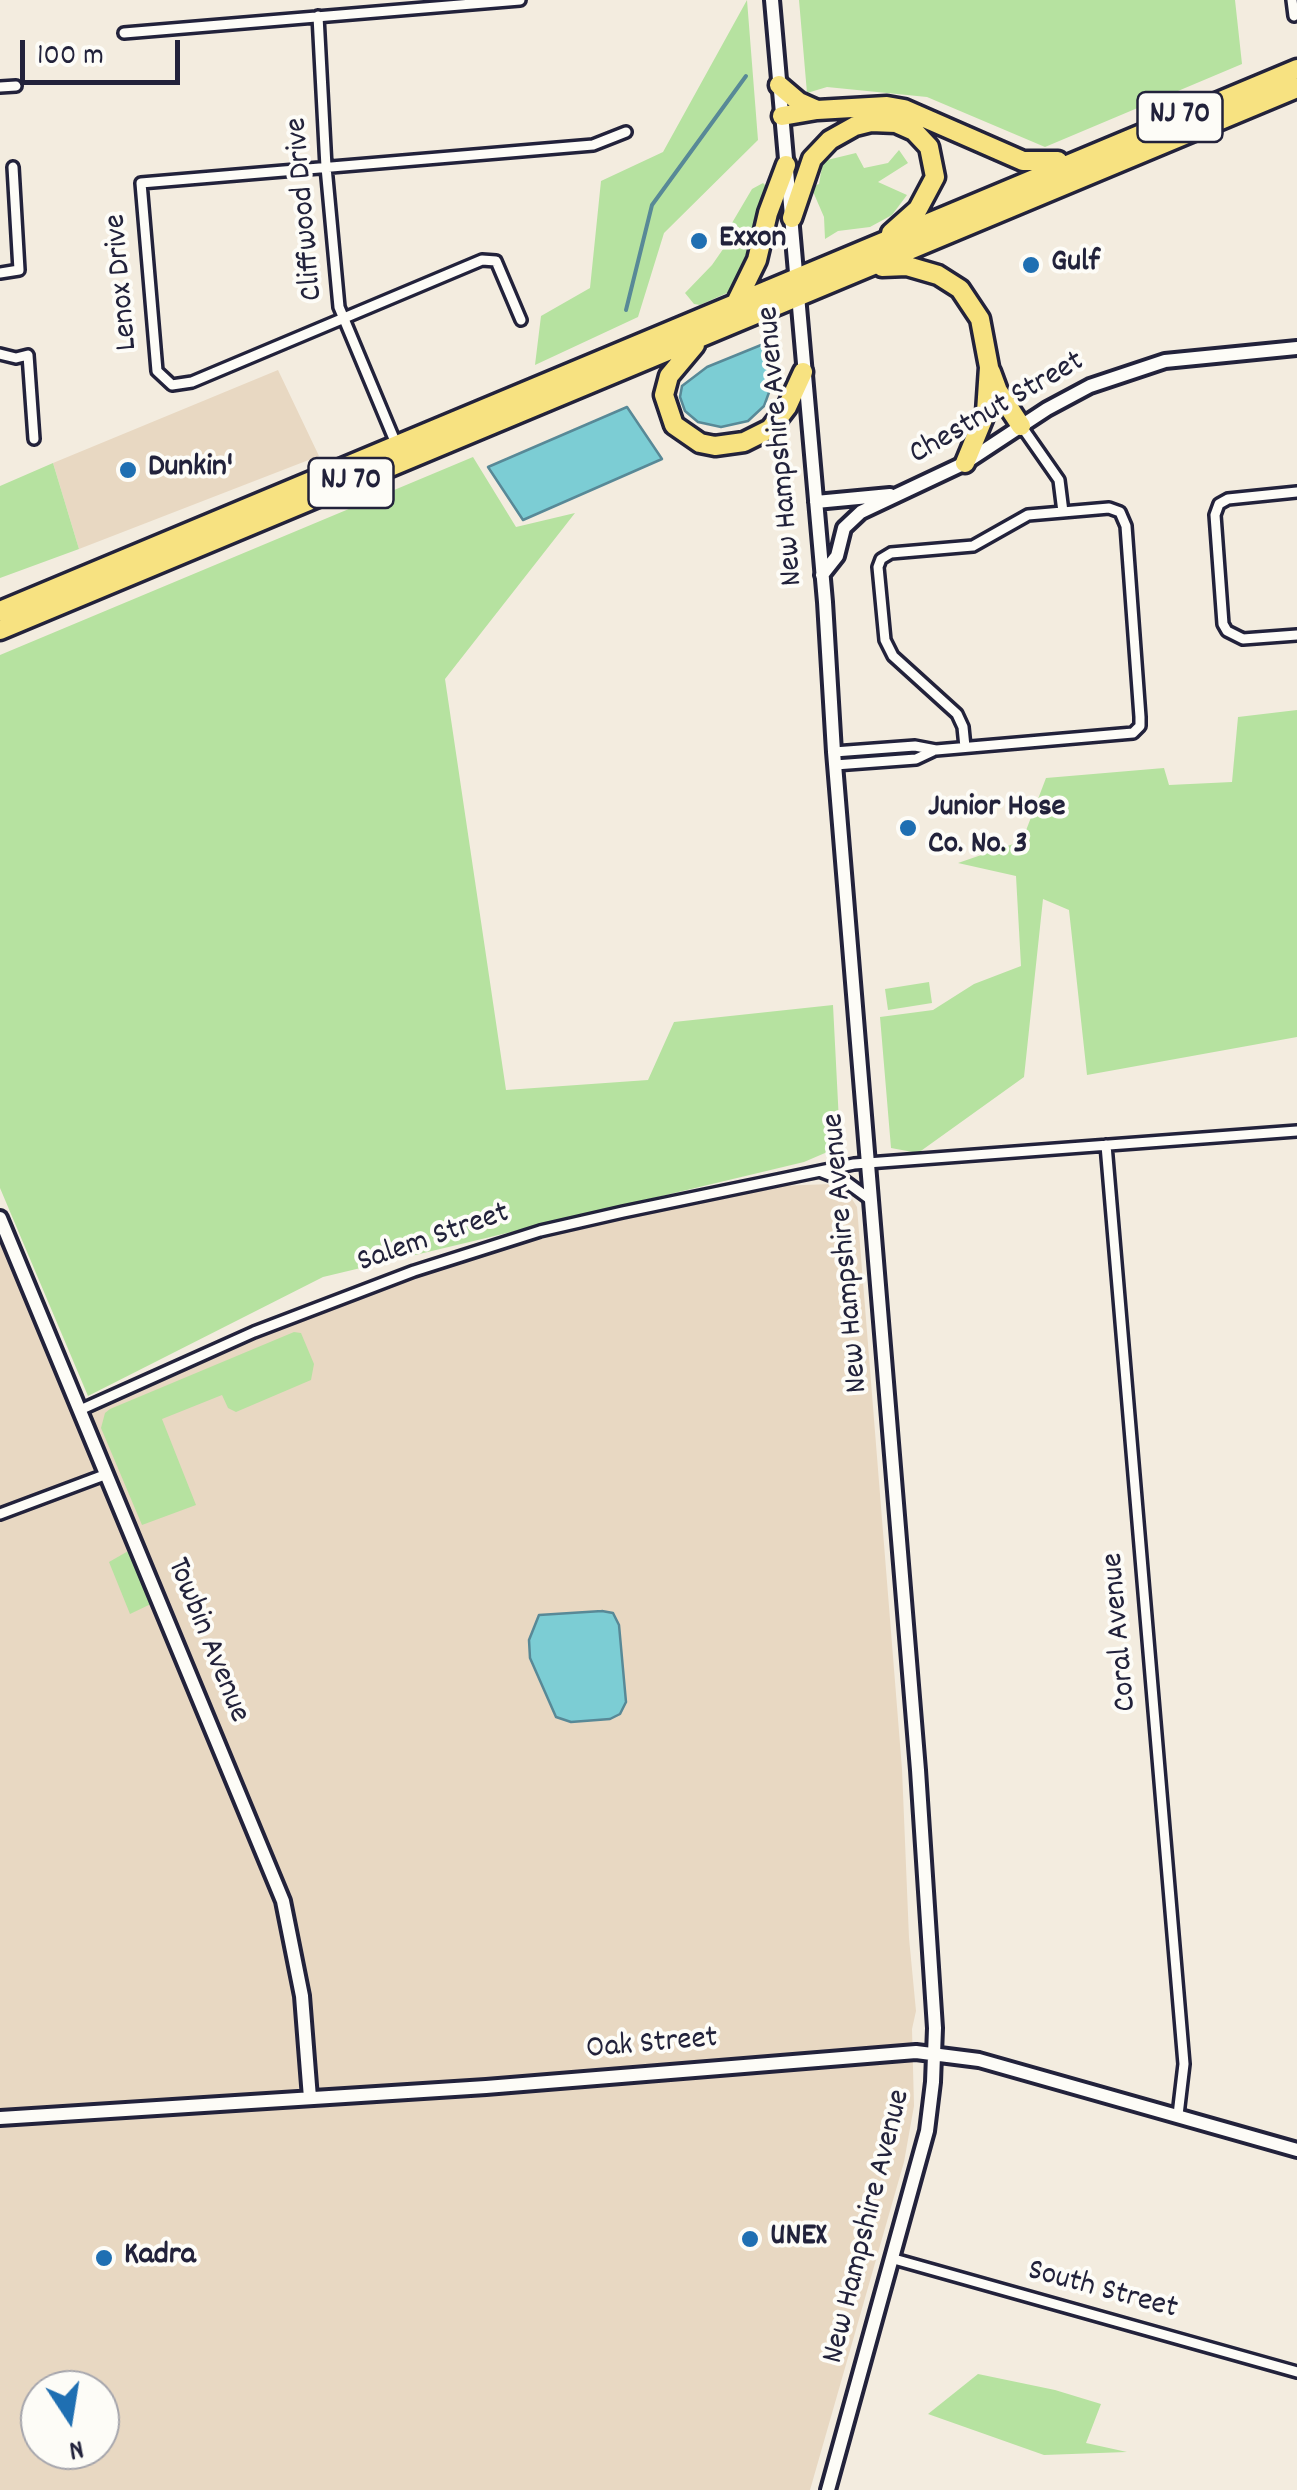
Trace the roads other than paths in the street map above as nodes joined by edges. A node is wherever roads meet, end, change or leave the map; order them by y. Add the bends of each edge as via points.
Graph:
1 (520, 0) edge
2 (772, 0) edge
3 (1292, 0) edge
4 (318, 16) junction
5 (1294, 16) dead end
6 (124, 33) dead end
7 (1297, 69) edge
8 (779, 85) junction
9 (0, 86) edge
10 (16, 86) dead end
11 (1297, 88) edge
12 (817, 110) junction
13 (782, 116) junction
14 (626, 132) dead end
15 (1084, 157) junction
16 (786, 165) junction
17 (13, 168) dead end
18 (326, 168) junction
19 (792, 218) junction
20 (874, 246) junction
21 (866, 268) junction
22 (0, 272) edge
23 (797, 288) junction
24 (735, 305) junction
25 (343, 317) junction
26 (520, 320) dead end
27 (703, 337) junction
28 (1297, 348) edge
29 (0, 354) edge
30 (988, 366) junction
31 (803, 372) junction
32 (1021, 426) junction
33 (34, 439) dead end
34 (397, 446) junction
35 (966, 463) junction
36 (1297, 492) edge
37 (903, 494) junction
38 (816, 502) junction
39 (1063, 512) junction
40 (822, 575) junction
41 (0, 611) edge
42 (0, 630) edge
43 (1297, 636) edge
44 (965, 747) junction
45 (834, 758) junction
46 (1297, 1131) edge
47 (1106, 1145) junction
48 (869, 1164) junction
49 (822, 1172) junction
50 (872, 1200) junction
51 (0, 1218) edge
52 (80, 1410) junction
53 (108, 1474) junction
54 (0, 1514) edge
55 (935, 2053) junction
56 (310, 2098) junction
57 (1178, 2115) junction
58 (0, 2118) edge
59 (1297, 2150) edge
60 (894, 2259) junction
61 (1297, 2372) edge
62 (828, 2490) edge

1 - 4 street
2 - 8 street, New Hampshire Avenue
3 - 5 street
4 - 6 street
4 - 18 street, Cliffwood Drive
7 - 15 highway, NJ 70
8 - 12 highway
8 - 13 street, New Hampshire Avenue
9 - 10 street
11 - 21 highway, NJ 70
12 - 13 highway
12 - 15 highway via 904,109 1022,161
13 - 16 street, New Hampshire Avenue
14 - 18 street, Lenox Drive via 593,145
15 - 20 highway, NJ 70
16 - 19 street, New Hampshire Avenue
16 - 24 highway via 757,260
17 - 22 street via 18,270
18 - 25 street, Cliffwood Drive
18 - 25 street, Lenox Drive via 141,183 157,371 167,383 182,386
19 - 20 highway via 812,159 830,140 855,126 896,123 929,147 935,177 918,209
19 - 23 street, New Hampshire Avenue
20 - 23 highway, NJ 70
21 - 23 highway, NJ 70
21 - 30 highway via 924,269 960,289 980,319
23 - 24 highway, NJ 70
23 - 27 highway, NJ 70
23 - 31 street, New Hampshire Avenue
24 - 34 highway, NJ 70
25 - 26 street, Lenox Drive via 490,259
25 - 34 street, Cliffwood Drive
27 - 31 highway via 670,376 664,396 674,425 700,443 744,442 770,429
27 - 42 highway, NJ 70
28 - 32 street, Chestnut Street via 1141,367 1090,386
29 - 33 street via 28,356
30 - 32 highway
30 - 35 highway via 986,412
31 - 38 street, New Hampshire Avenue
32 - 35 street, Chestnut Street
32 - 39 street via 1058,480
34 - 41 highway, NJ 70
35 - 37 street, Chestnut Street
36 - 43 street via 1228,498 1215,515 1227,631 1243,640
37 - 38 street, Chestnut Street
37 - 40 street, Chestnut Street via 852,519 838,556
38 - 40 street, New Hampshire Avenue
39 - 44 street via 1028,515 973,546 891,553 880,561 885,640 893,656 956,714
39 - 44 street via 1109,508 1124,516 1140,726 1128,735
40 - 45 street, New Hampshire Avenue
44 - 45 street via 915,746
45 - 48 street, New Hampshire Avenue
46 - 47 street, Salem Street
47 - 48 street, Salem Street
47 - 57 street, Coral Avenue via 1184,2064
48 - 49 street, Salem Street
48 - 50 street, New Hampshire Avenue
49 - 50 street
49 - 52 street, Salem Street via 540,1231 414,1271 254,1332
50 - 55 street, New Hampshire Avenue
51 - 52 street, Towbin Avenue
52 - 53 street, Towbin Avenue
53 - 54 street
53 - 56 street, Towbin Avenue via 283,1900 302,1996
55 - 56 street, Oak Street
55 - 57 street, Oak Street
55 - 60 street, New Hampshire Avenue via 927,2131
56 - 58 street, Oak Street
57 - 59 street, Oak Street
60 - 61 street, South Street
60 - 62 street, New Hampshire Avenue

